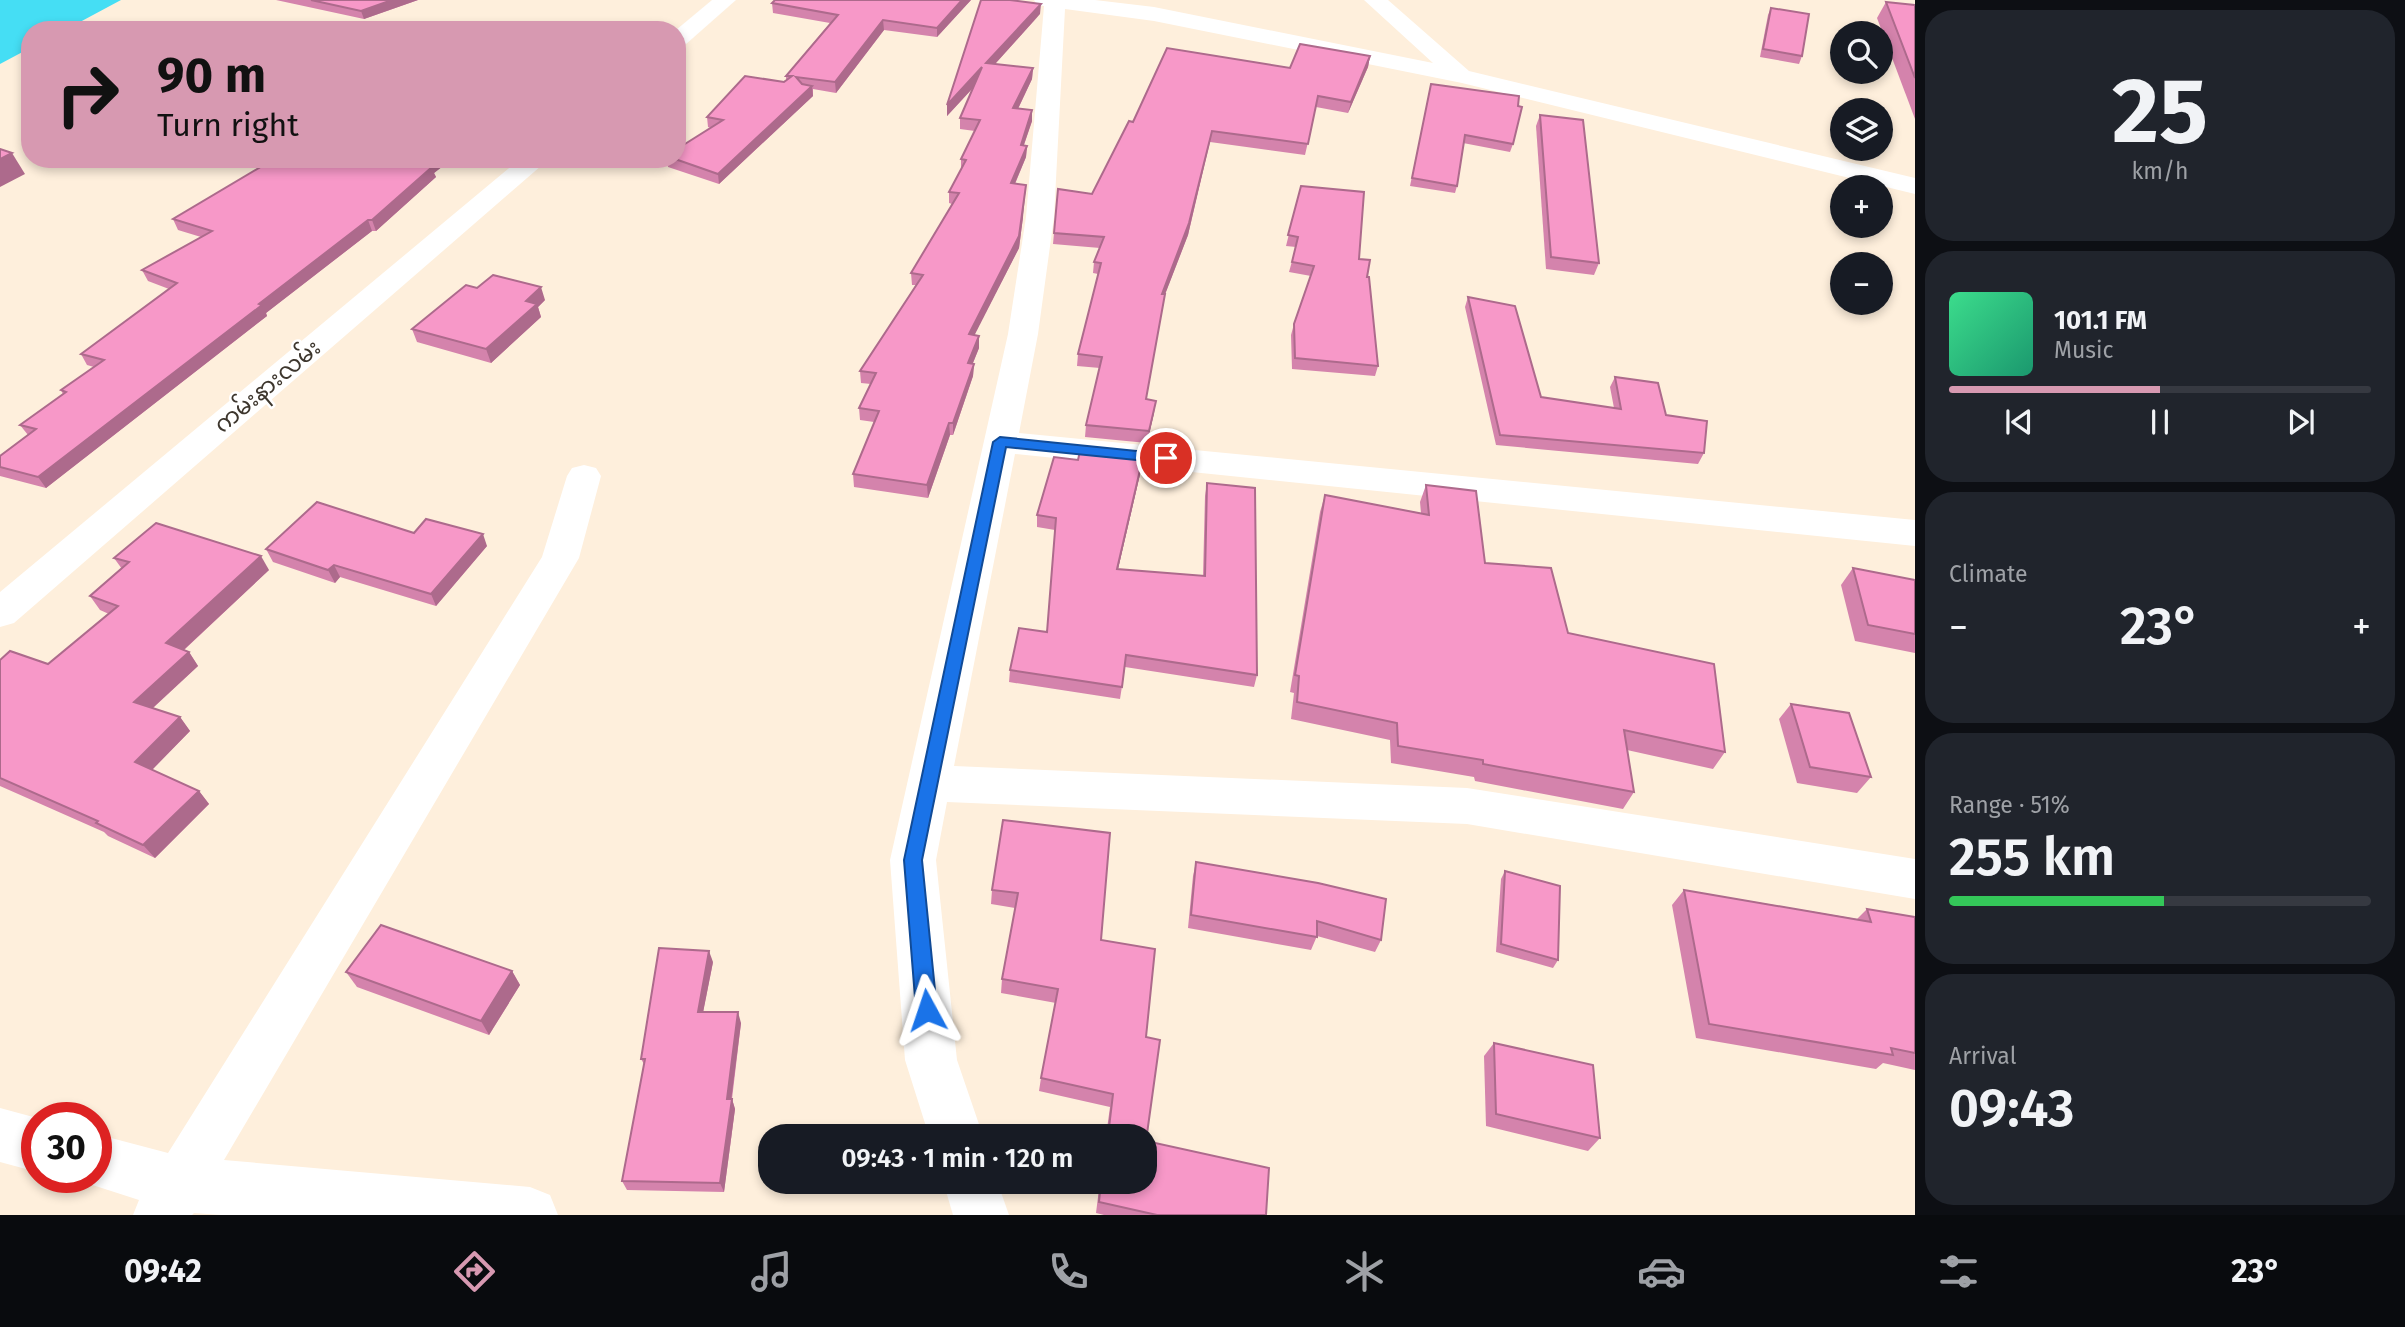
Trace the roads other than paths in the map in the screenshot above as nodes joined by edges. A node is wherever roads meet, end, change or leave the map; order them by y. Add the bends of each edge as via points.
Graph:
1 (725, 0) edge
2 (1052, 0) edge
3 (1375, 0) edge
4 (686, 32) edge
5 (1462, 76) junction
6 (525, 168) edge
7 (1915, 186) edge
8 (1000, 442) junction
9 (584, 476) dead end
10 (1915, 533) edge
11 (0, 613) edge
12 (927, 783) junction
13 (1915, 879) edge
14 (952, 1124) edge
15 (0, 1135) edge
16 (21, 1141) edge
17 (112, 1169) edge
18 (974, 1194) edge
19 (171, 1200) edge
20 (530, 1215) edge
21 (981, 1215) edge

1 - 4 street
2 - 5 street via 1222,27
2 - 8 street via 1040,217 1023,334
3 - 5 street
5 - 7 street
6 - 11 street, ကမ်းနားလမ်း
8 - 10 street
8 - 12 street
9 - 19 street via 561,558
12 - 13 street via 1467,806
12 - 14 street via 913,860 931,1060
15 - 16 street
17 - 19 street
18 - 21 street
19 - 20 street

